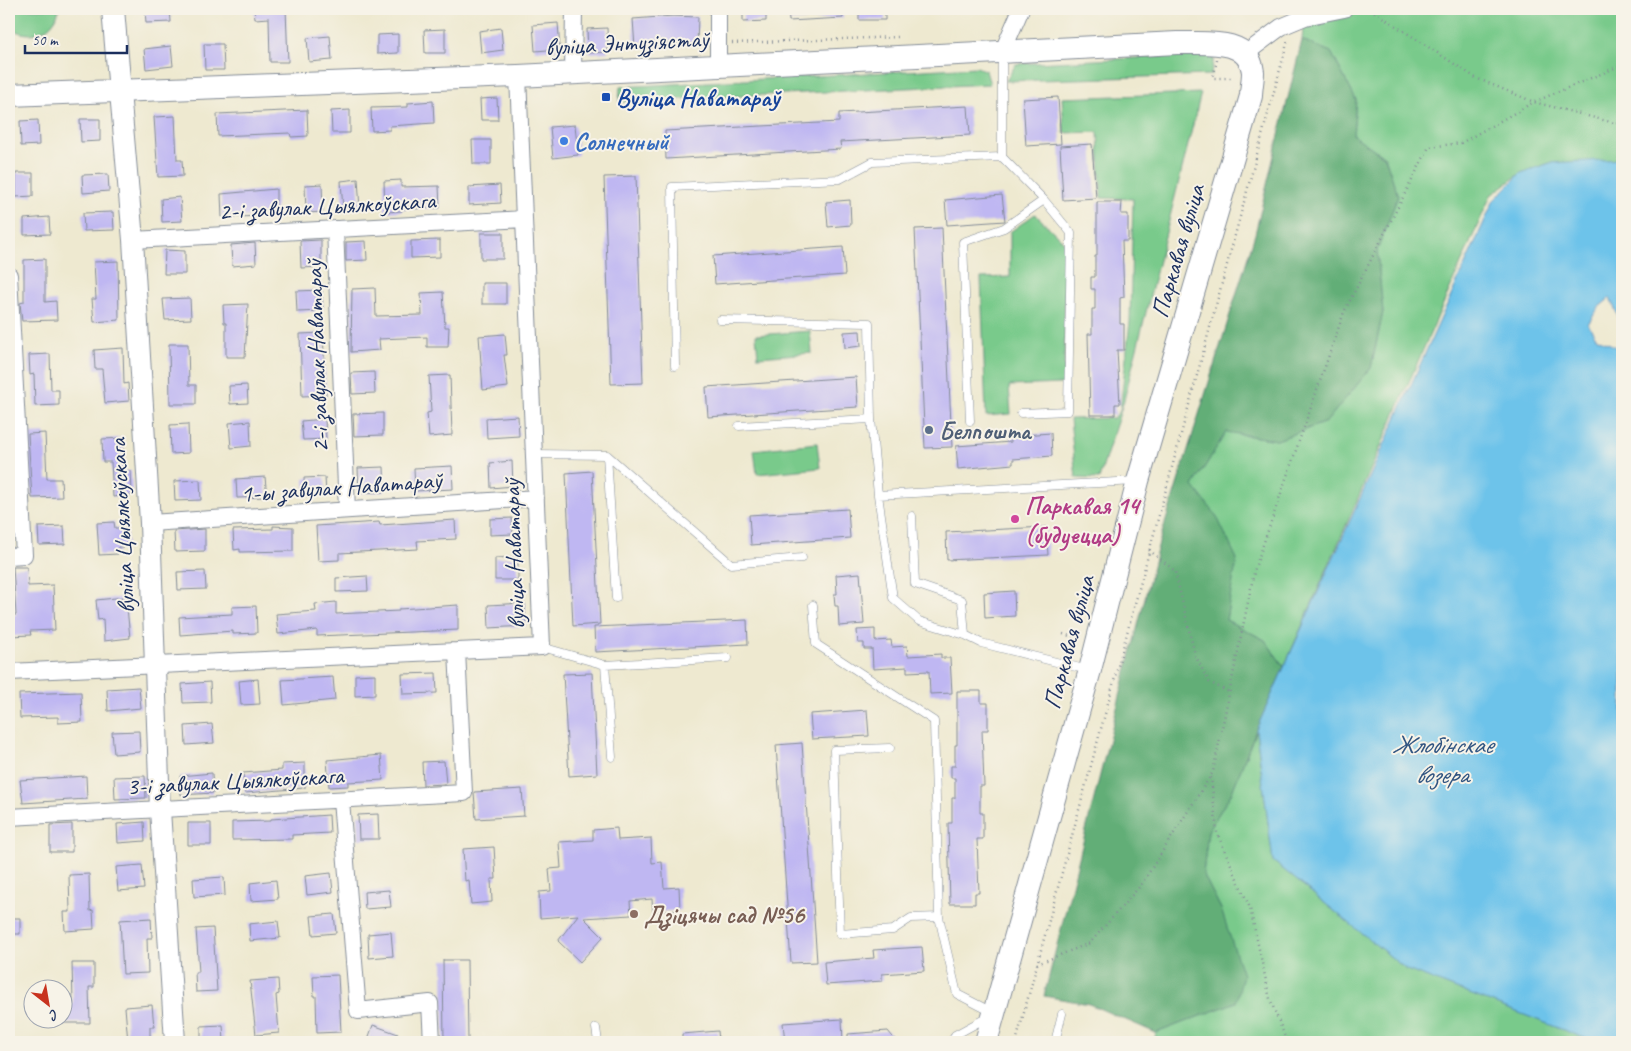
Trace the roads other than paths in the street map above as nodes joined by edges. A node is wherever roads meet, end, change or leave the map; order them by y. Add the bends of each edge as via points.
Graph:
1 (113, 9) edge
2 (574, 9) edge
3 (718, 9) edge
4 (1021, 9) edge
5 (1344, 9) edge
6 (1002, 52) junction
7 (1245, 54) junction
8 (718, 65) junction
9 (573, 73) junction
10 (518, 76) junction
11 (120, 92) junction
12 (9, 95) edge
13 (1002, 157) junction
14 (1044, 200) junction
15 (524, 219) junction
16 (335, 229) junction
17 (133, 240) junction
18 (9, 275) edge
19 (720, 320) dead end
20 (675, 366) dead end
21 (1021, 412) dead end
22 (871, 419) junction
23 (970, 420) dead end
24 (739, 426) dead end
25 (535, 454) junction
26 (607, 455) junction
27 (1138, 481) junction
28 (878, 495) junction
29 (536, 498) junction
30 (347, 510) junction
31 (912, 516) dead end
32 (150, 523) junction
33 (9, 556) edge
34 (802, 558) dead end
35 (616, 598) dead end
36 (813, 605) dead end
37 (965, 635) junction
38 (542, 647) junction
39 (457, 651) junction
40 (728, 658) dead end
41 (154, 665) junction
42 (605, 665) junction
43 (1090, 670) junction
44 (9, 672) edge
45 (890, 748) dead end
46 (612, 758) dead end
47 (341, 800) junction
48 (160, 810) junction
49 (9, 817) edge
50 (939, 916) junction
51 (994, 1013) junction
52 (1062, 1014) dead end
53 (596, 1028) dead end
54 (175, 1042) edge
55 (432, 1042) edge
56 (598, 1042) edge
57 (952, 1042) edge
58 (986, 1042) edge
59 (1055, 1042) edge

1 - 11 main road, вуліца Цыялкоўскага
2 - 9 street
3 - 8 street
4 - 6 street
5 - 7 street via 1305,17 1281,27
6 - 7 main road, вуліца Энтузіястаў via 1177,43 1230,44
6 - 8 main road, вуліца Энтузіястаў
6 - 13 lane
7 - 27 main road, Паркавая вуліца via 1253,71 1251,96
8 - 9 main road, вуліца Энтузіястаў
9 - 10 main road, вуліца Энтузіястаў
10 - 11 main road, вуліца Энтузіястаў
10 - 15 street, вуліца Наватараў
11 - 12 main road, вуліца Энтузіястаў
11 - 17 street, вуліца Цыялкоўскага
13 - 14 lane
13 - 20 lane via 872,162 840,178 672,187
14 - 21 lane via 1071,233 1068,411
14 - 23 lane via 1004,228 963,242
15 - 16 street, 2-і завулак Цыялкоўскага
15 - 25 street, вуліца Наватараў
16 - 17 street, 2-і завулак Цыялкоўскага
16 - 30 street, 2-і завулак Наватараў
17 - 32 street, вуліца Цыялкоўскага
18 - 33 street via 24,555
19 - 22 lane via 870,324
22 - 24 lane
22 - 28 lane
25 - 26 lane
25 - 29 street, вуліца Наватараў
26 - 34 lane via 731,564
26 - 35 lane
27 - 28 lane
27 - 43 main road, Паркавая вуліца
28 - 37 lane via 893,598 919,621
29 - 30 street, 1-ы завулак Наватараў
29 - 38 street, вуліца Наватараў
30 - 32 street, 1-ы завулак Наватараў
31 - 37 lane via 916,584 962,600
32 - 41 street, вуліца Цыялкоўскага
36 - 50 lane via 816,644 934,721
37 - 43 lane
38 - 39 street, вуліца Наватараў
38 - 42 lane
39 - 41 street, вуліца Наватараў
39 - 47 street, 3-і завулак Цыялкоўскага via 464,793
40 - 42 lane
41 - 44 street, вуліца Наватараў
41 - 48 street, вуліца Цыялкоўскага
42 - 46 lane
43 - 51 main road, Паркавая вуліца
45 - 50 lane via 834,750 840,934 892,930 912,918
47 - 48 street, 3-і завулак Цыялкоўскага
47 - 55 street via 358,1011 430,1003
48 - 49 street, 3-і завулак Цыялкоўскага
48 - 54 street, вуліца Цыялкоўскага
50 - 51 lane via 957,994
51 - 57 lane via 954,1035
51 - 58 main road, Паркавая вуліца
52 - 59 lane
53 - 56 lane

